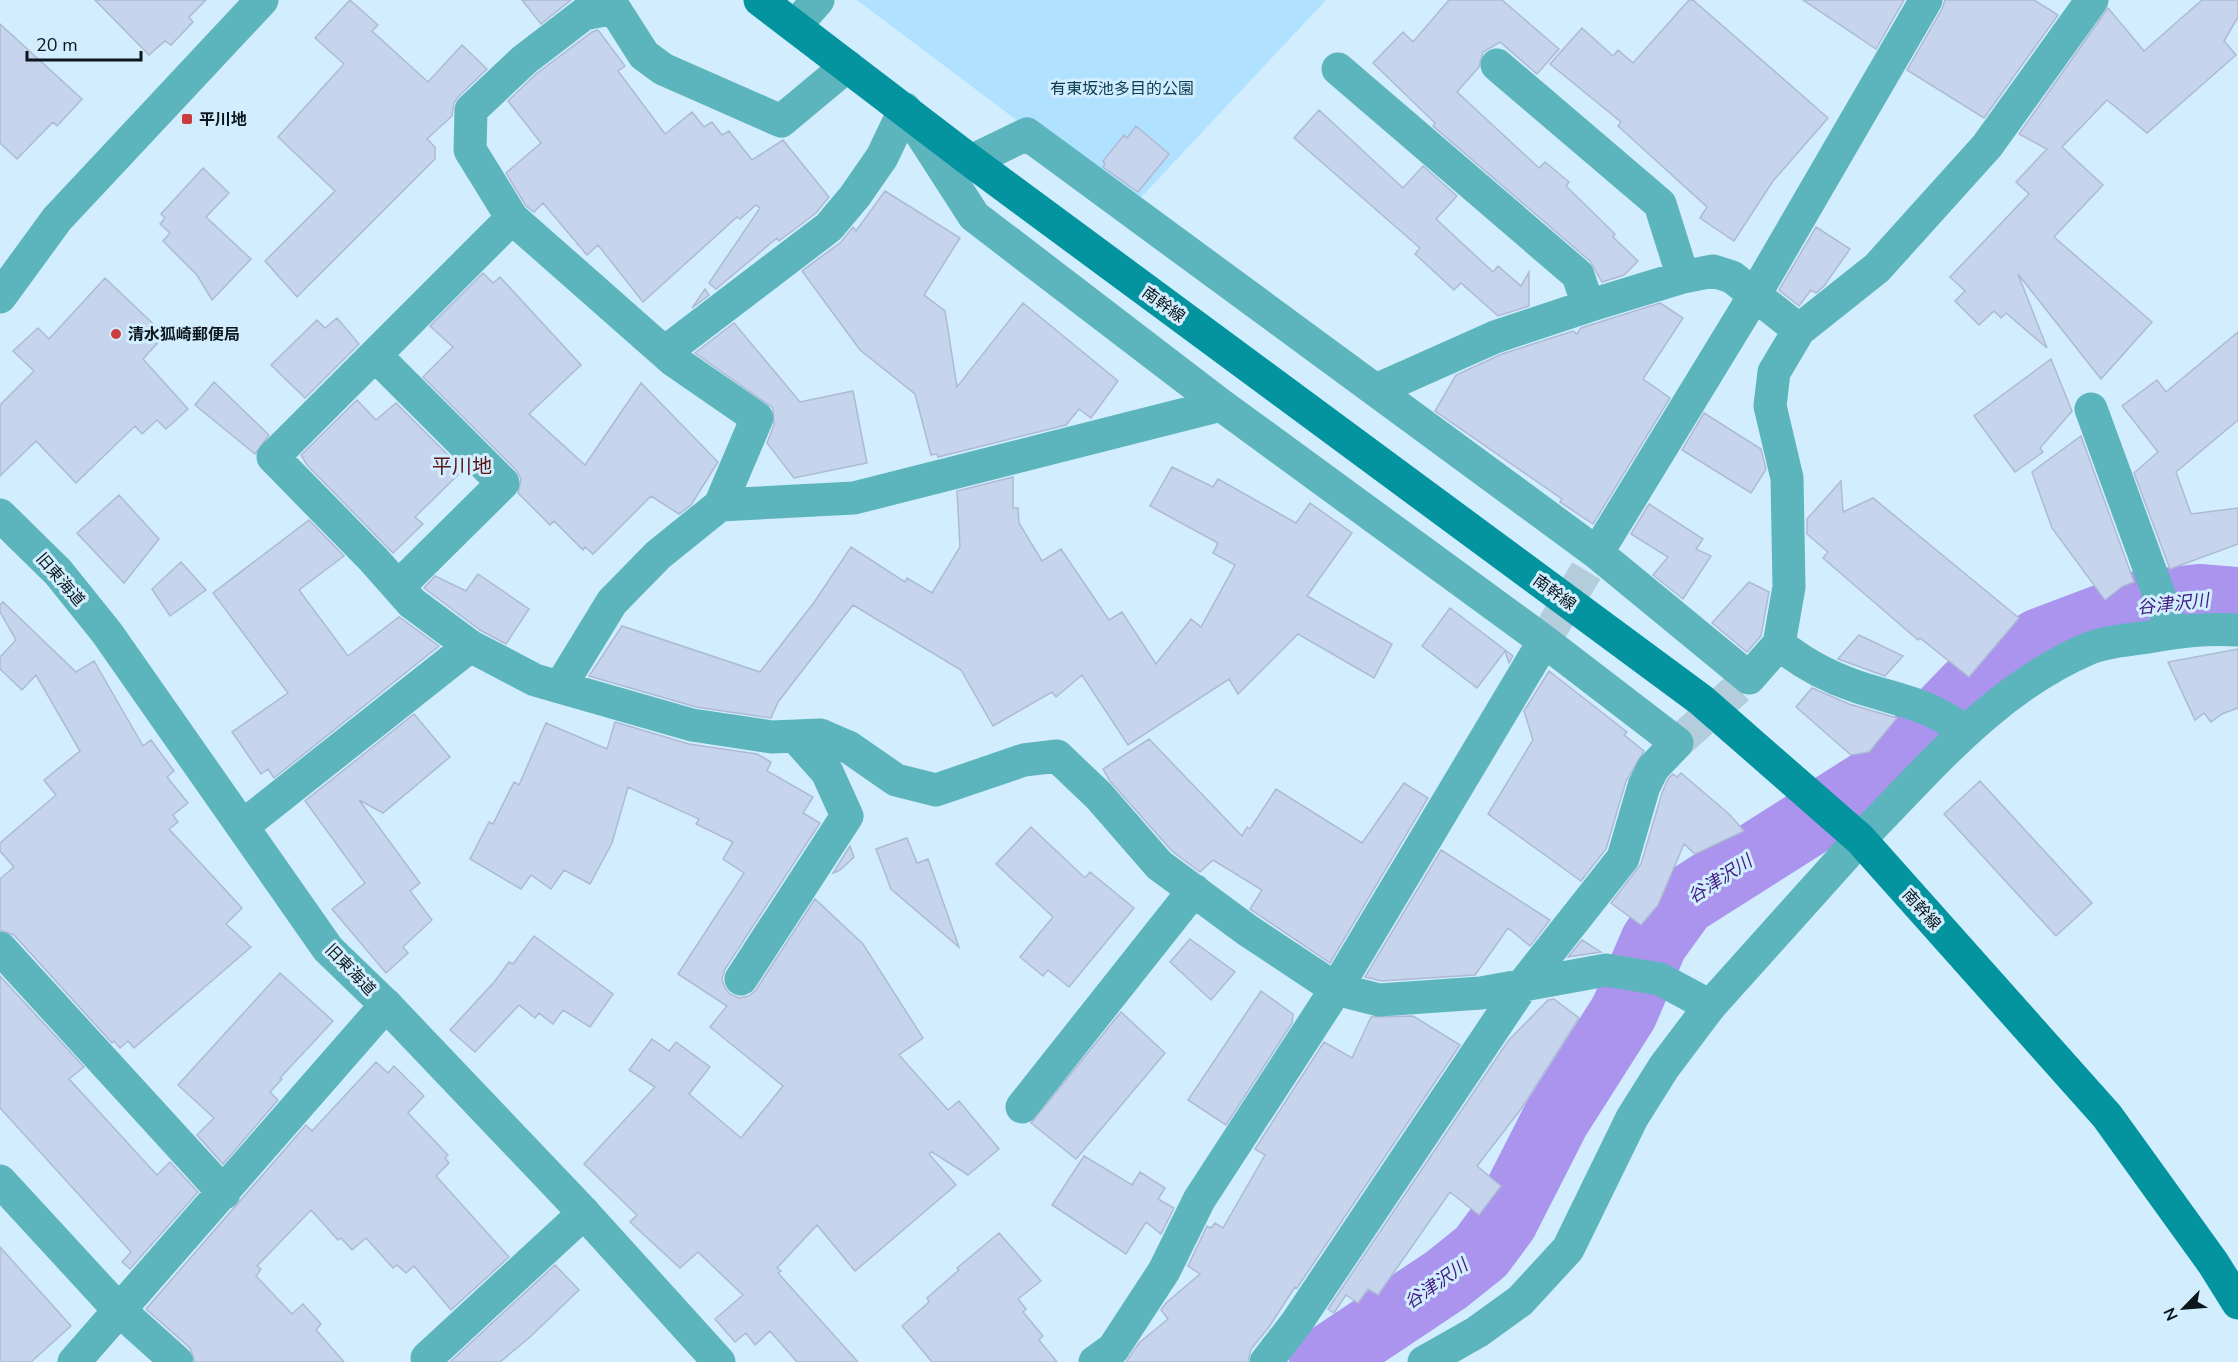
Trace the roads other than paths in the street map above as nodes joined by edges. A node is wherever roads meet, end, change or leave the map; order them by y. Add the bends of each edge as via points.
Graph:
1 (262, 0) edge
2 (760, 0) edge
3 (818, 0) edge
4 (1926, 0) edge
5 (2092, 0) edge
6 (795, 26) junction
7 (1497, 65) dead end
8 (847, 66) junction
9 (1338, 69) dead end
10 (905, 109) junction
11 (971, 161) junction
12 (512, 218) junction
13 (1683, 277) junction
14 (1754, 296) junction
15 (0, 297) edge
16 (1588, 306) junction
17 (1799, 330) junction
18 (665, 352) junction
19 (375, 355) junction
20 (1376, 390) junction
21 (1221, 405) junction
22 (2091, 409) dead end
23 (720, 505) junction
24 (0, 515) edge
25 (1597, 553) junction
26 (398, 587) junction
27 (2238, 630) edge
28 (2173, 633) junction
29 (1544, 641) junction
30 (1779, 644) junction
31 (470, 646) junction
32 (560, 687) junction
33 (1964, 732) junction
34 (795, 736) junction
35 (244, 825) junction
36 (1860, 839) junction
37 (1194, 890) junction
38 (0, 948) edge
39 (741, 979) dead end
40 (1522, 986) junction
41 (1336, 989) junction
42 (386, 1005) junction
43 (1710, 1006) junction
44 (1022, 1107) dead end
45 (0, 1180) edge
46 (224, 1193) junction
47 (584, 1213) junction
48 (2238, 1303) edge
49 (118, 1309) junction
50 (427, 1358) dead end
51 (713, 1360) edge
52 (74, 1362) edge
53 (177, 1362) edge
54 (1095, 1362) edge
55 (1266, 1362) edge
56 (1424, 1362) edge

1 - 15 street via 57,219
2 - 6 main road, 南幹線
3 - 6 street
4 - 14 street
5 - 17 street via 1987,146 1877,268
6 - 8 main road, 南幹線
7 - 13 street via 1660,204
8 - 10 main road, 南幹線
8 - 12 street via 780,121 663,69 644,55 614,8 584,14 524,60 471,110 470,150
9 - 16 street via 1578,275
10 - 11 main road, 南幹線
10 - 18 street via 882,157 829,227
10 - 21 street via 974,216
11 - 20 street via 1027,134
11 - 36 main road, 南幹線 via 1701,700
12 - 18 street
12 - 19 street
13 - 14 street via 1713,272 1732,277
13 - 16 street
14 - 17 street
14 - 25 street
16 - 20 street via 1496,337
17 - 30 street via 1773,372 1770,406 1787,478 1789,587
18 - 23 street via 757,418
19 - 26 street via 273,457
19 - 26 street via 503,483
20 - 25 street
21 - 23 street via 854,498
21 - 29 street
22 - 28 street
23 - 32 street via 658,555 612,602
24 - 35 street, 旧東海道 via 58,572 107,633
25 - 30 street via 1749,678
26 - 31 street via 412,603
27 - 28 street via 2200,627
28 - 33 street via 2092,647 2020,685
29 - 40 street via 1677,743 1653,768 1644,786 1623,858
29 - 41 street
30 - 33 street via 1806,666 1925,707
31 - 32 street via 535,681
31 - 35 street
32 - 34 street via 692,725 772,737
33 - 36 street
34 - 37 street via 820,735 850,748 896,780 936,790 1024,760 1057,756 1099,796 1160,865
34 - 39 street via 827,772 847,816
35 - 42 street, 旧東海道 via 328,949
36 - 43 street
36 - 48 main road, 南幹線 via 2106,1116
37 - 41 street
37 - 44 street
38 - 46 street
40 - 41 street via 1379,1000
40 - 43 street via 1606,970 1660,979
40 - 55 street via 1297,1322
41 - 54 street via 1199,1200 1164,1271 1113,1349
42 - 46 street
42 - 47 street, 旧東海道
43 - 56 street via 1664,1066 1632,1118 1568,1249 1520,1301 1477,1332
45 - 49 street
46 - 49 street
47 - 50 street
47 - 51 street, 旧東海道
49 - 52 street
49 - 53 street

